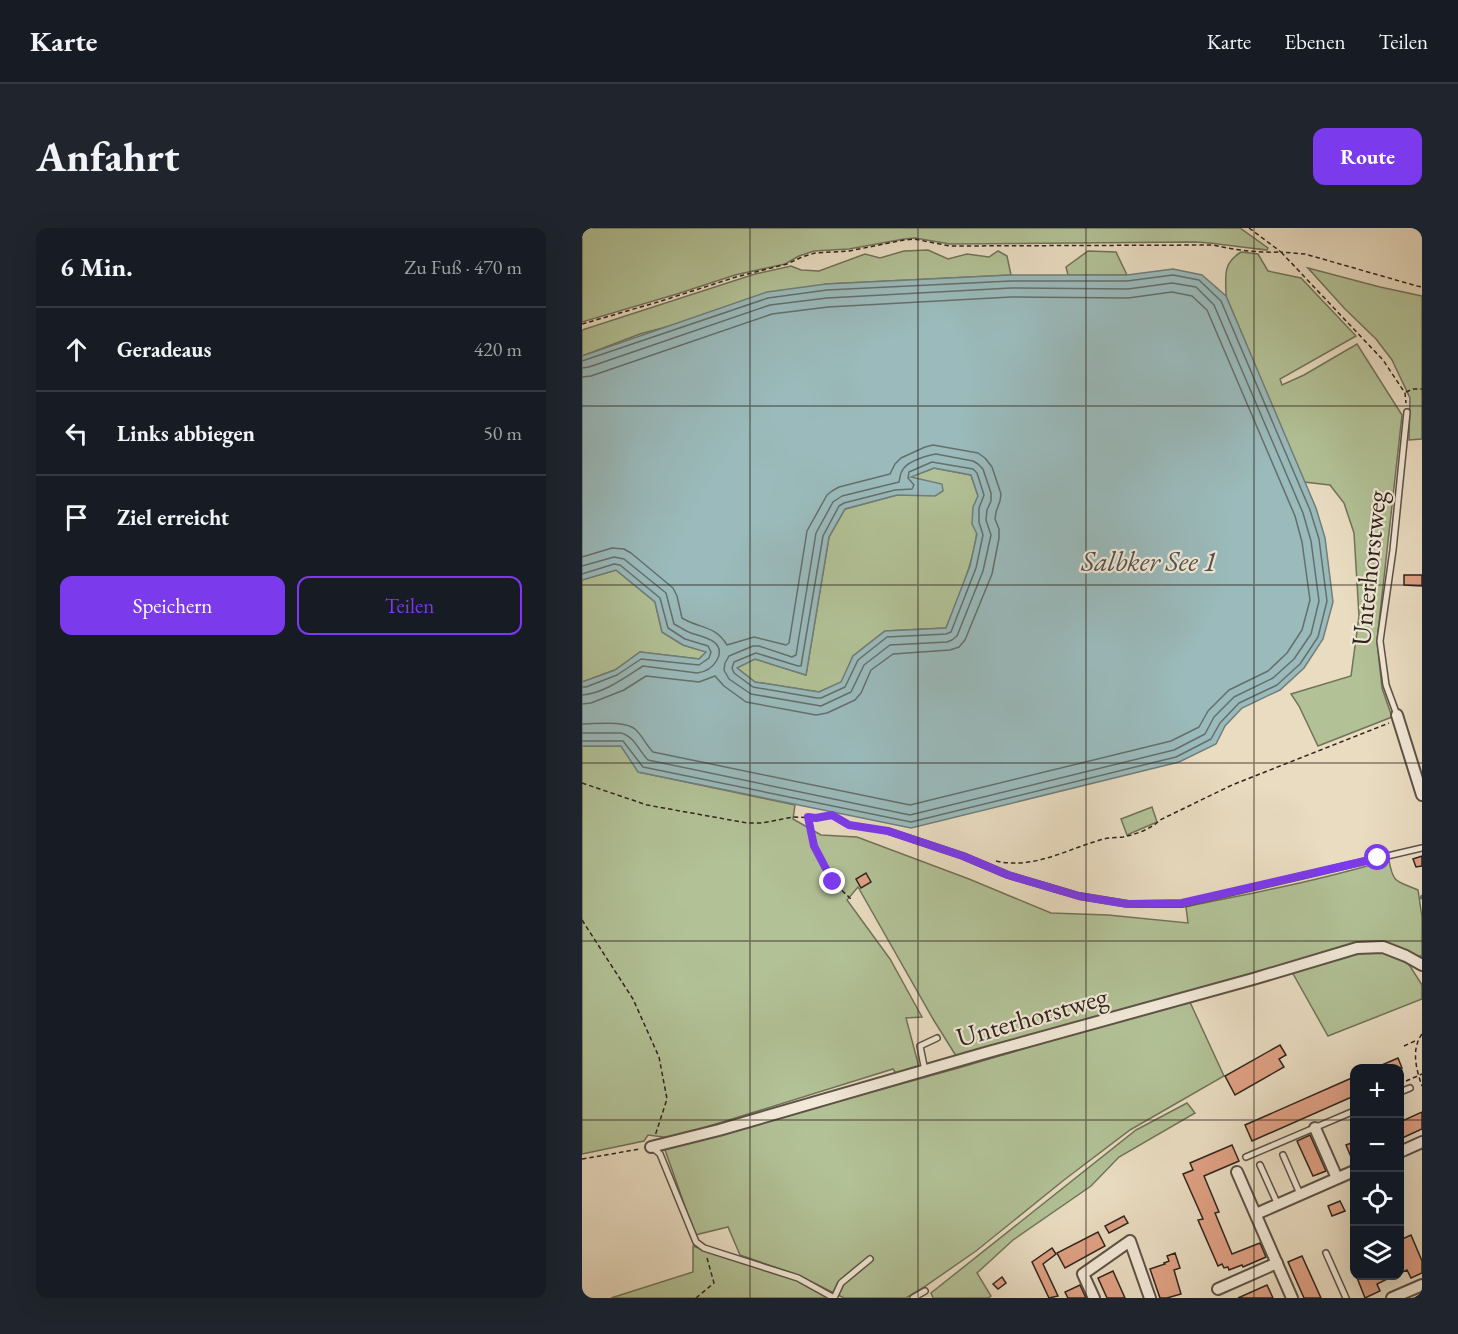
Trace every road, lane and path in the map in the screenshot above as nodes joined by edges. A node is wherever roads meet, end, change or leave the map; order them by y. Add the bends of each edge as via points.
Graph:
1 (1249, 228) edge
2 (1281, 252) junction
3 (1422, 287) edge
4 (582, 324) edge
5 (1422, 389) edge
6 (1405, 393) junction
7 (1407, 412) joint
8 (1397, 717) junction
9 (582, 783) edge
10 (1422, 793) edge
11 (808, 817) junction
12 (888, 831) joint
13 (1422, 848) edge
14 (996, 861) dead end
15 (852, 900) dead end
16 (582, 920) edge
17 (1422, 964) edge
18 (1422, 1034) edge
19 (937, 1038) dead end
20 (1418, 1039) junction
21 (1404, 1046) dead end
22 (925, 1071) junction
23 (1422, 1074) edge
24 (1418, 1076) junction
25 (1404, 1082) edge
26 (1422, 1086) edge
27 (1410, 1088) dead end
28 (1404, 1090) edge
29 (1350, 1113) edge
30 (1316, 1128) junction
31 (1422, 1142) edge
32 (651, 1147) junction
33 (1404, 1150) edge
34 (1283, 1155) dead end
35 (1246, 1157) dead end
36 (582, 1159) edge
37 (1260, 1165) dead end
38 (1237, 1172) dead end
39 (1352, 1172) edge
40 (1337, 1178) junction
41 (1300, 1194) junction
42 (1278, 1204) junction
43 (1256, 1214) junction
44 (704, 1248) junction
45 (1326, 1253) dead end
46 (870, 1259) dead end
47 (1277, 1263) junction
48 (1422, 1285) edge
49 (1218, 1289) dead end
50 (925, 1291) dead end
51 (696, 1298) edge
52 (834, 1298) edge
53 (913, 1298) edge
54 (1094, 1298) edge
55 (1150, 1298) edge
56 (1292, 1298) edge
57 (1346, 1298) edge
58 (1392, 1298) edge

1 - 2 path
2 - 3 path via 1305,254
2 - 4 path via 1213,245 960,246 904,240 808,255
2 - 6 path via 1383,360
5 - 6 path
6 - 7 path
7 - 8 lane, Unterhorstweg via 1380,641 1386,686
8 - 10 street, Unterhorstweg
8 - 14 path via 1232,785 1160,820 1153,828 1106,838 1044,860
9 - 11 path via 647,805 747,824
11 - 12 path via 832,815 849,825
11 - 15 path via 814,846 833,882
12 - 13 lane via 1008,875 1079,896 1128,904 1182,903
16 - 32 path via 633,999 659,1057 667,1099
17 - 22 street, Unterhorstweg via 1383,947 1357,948
18 - 20 path
19 - 22 lane via 920,1046
20 - 21 path
20 - 24 path
22 - 32 street, Unterhorstweg
23 - 24 path
24 - 25 path
24 - 26 path
27 - 28 lane
29 - 30 lane
30 - 35 lane
30 - 40 street
31 - 33 street
32 - 36 path
32 - 44 lane via 660,1154 696,1242
34 - 41 lane
37 - 42 lane
38 - 43 street
39 - 40 street
40 - 41 street
41 - 42 street
42 - 43 street
43 - 47 street
44 - 51 path via 714,1283
44 - 52 lane via 798,1278
45 - 57 lane
46 - 52 lane via 841,1283
47 - 49 street
47 - 56 street
48 - 58 street
50 - 53 lane
54 - 55 street via 1083,1274 1130,1241

